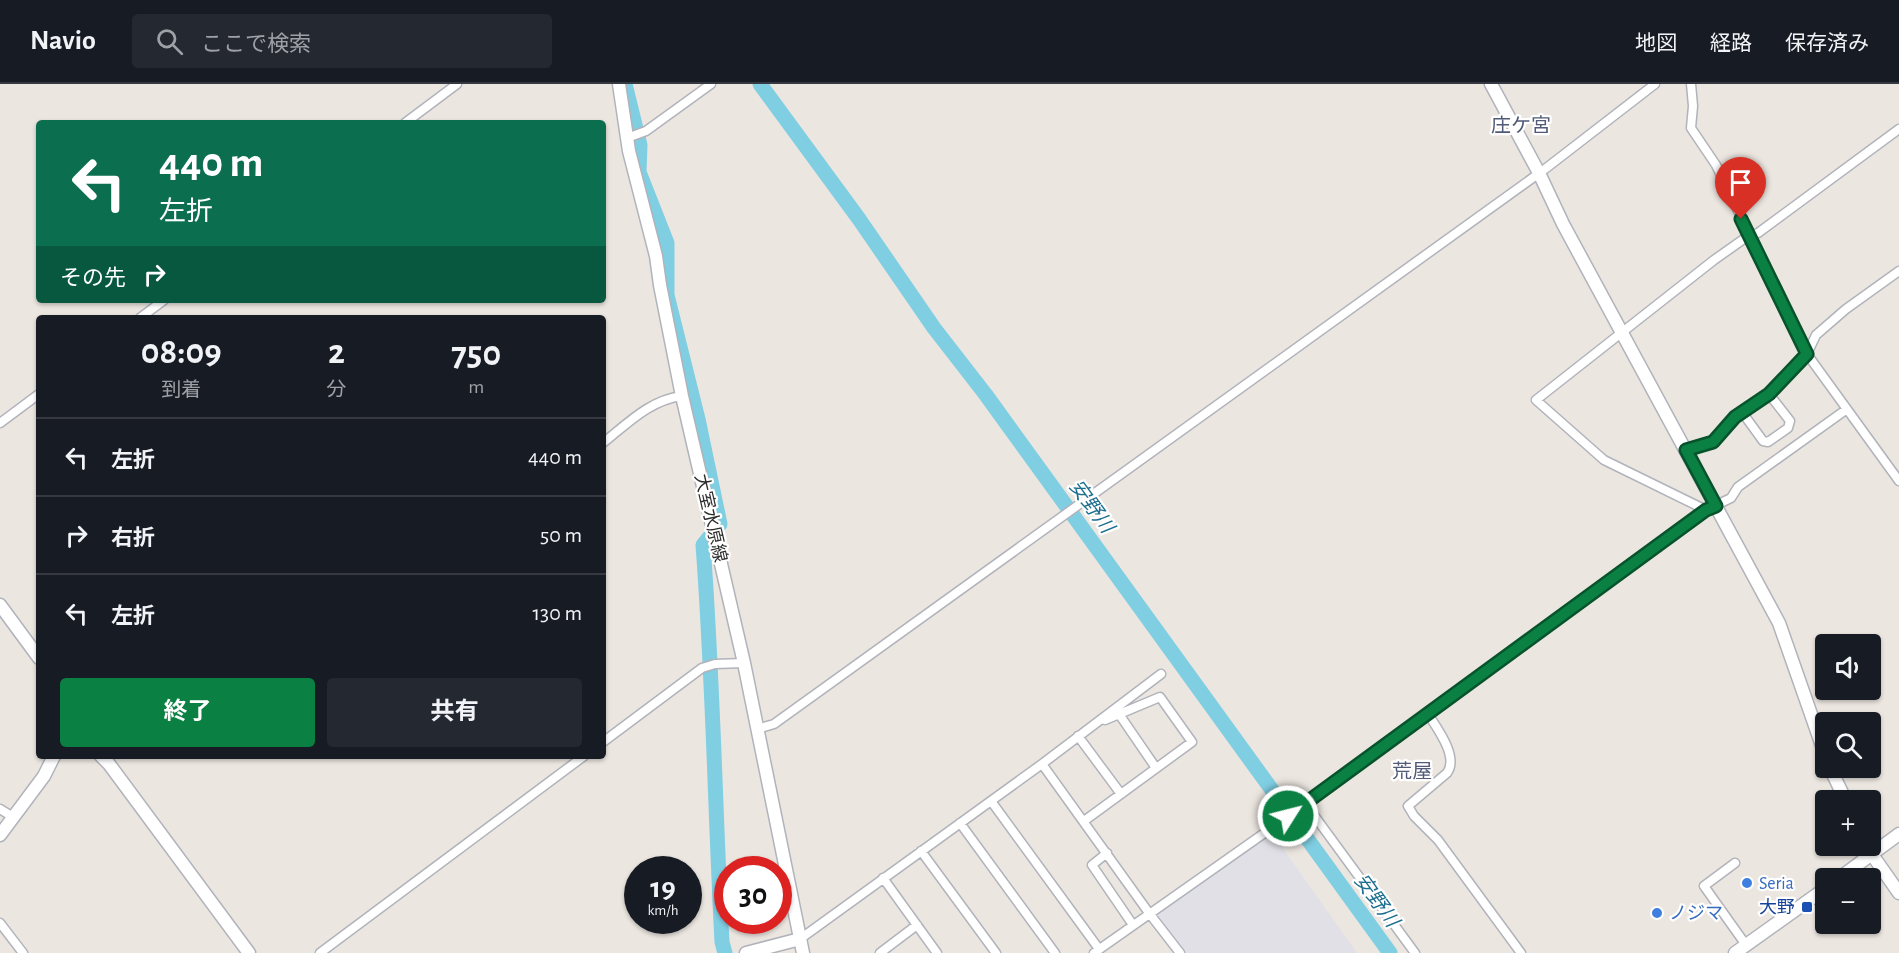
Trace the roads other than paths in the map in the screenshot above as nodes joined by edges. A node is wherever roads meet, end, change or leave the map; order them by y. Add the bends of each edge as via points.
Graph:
1 (458, 84) edge
2 (619, 84) edge
3 (711, 84) edge
4 (1491, 84) edge
5 (1655, 84) edge
6 (1691, 84) edge
7 (409, 120) edge
8 (1899, 129) edge
9 (629, 137) junction
10 (1539, 172) junction
11 (1749, 236) junction
12 (1899, 271) edge
13 (160, 303) edge
14 (144, 315) edge
15 (1622, 332) junction
16 (1807, 354) junction
17 (1769, 394) junction
18 (36, 396) edge
19 (682, 396) junction
20 (1847, 409) junction
21 (1742, 412) junction
22 (0, 423) edge
23 (606, 441) edge
24 (1686, 450) junction
25 (1899, 481) edge
26 (1711, 508) junction
27 (0, 605) edge
28 (36, 654) edge
29 (744, 663) junction
30 (1161, 674) dead end
31 (1119, 714) junction
32 (1428, 714) junction
33 (1095, 724) junction
34 (1815, 726) edge
35 (757, 729) junction
36 (1078, 736) junction
37 (606, 740) edge
38 (52, 759) edge
39 (104, 759) edge
40 (580, 759) edge
41 (1042, 764) junction
42 (1156, 768) junction
43 (1120, 794) junction
44 (991, 801) junction
45 (1304, 804) junction
46 (0, 809) edge
47 (13, 817) junction
48 (1084, 821) junction
49 (960, 823) junction
50 (1899, 834) edge
51 (0, 835) edge
52 (1881, 844) edge
53 (921, 851) junction
54 (1107, 853) junction
55 (1863, 856) edge
56 (1873, 856) edge
57 (1734, 863) dead end
58 (1850, 868) edge
59 (883, 878) junction
60 (1899, 893) edge
61 (1815, 896) edge
62 (1149, 913) junction
63 (0, 923) edge
64 (917, 925) junction
65 (1133, 925) junction
66 (800, 939) junction
67 (1746, 945) junction
68 (1097, 951) edge
69 (750, 952) edge
70 (23, 953) edge
71 (249, 953) edge
72 (320, 953) edge
73 (803, 953) edge
74 (880, 953) edge
75 (938, 953) edge
76 (996, 953) edge
77 (1055, 953) edge
78 (1180, 953) edge
79 (1414, 953) edge
80 (1521, 953) edge
81 (1734, 953) edge

1 - 7 street
2 - 9 main road, 大室水原線
3 - 9 street via 641,134
4 - 10 main road
5 - 10 street
6 - 11 street via 1691,128 1716,165
8 - 11 street
9 - 19 main road, 大室水原線
10 - 15 main road
10 - 35 street via 774,724
11 - 15 street
11 - 16 street
12 - 16 street via 1816,334
13 - 14 street
15 - 24 main road
15 - 26 street via 1536,400 1604,460
16 - 17 street
16 - 20 street
17 - 21 street
17 - 21 street via 1790,421 1788,428 1768,442 1763,441
18 - 22 street
19 - 23 street via 665,398 648,407
19 - 29 main road, 大室水原線
20 - 25 street
20 - 26 street via 1738,487 1731,498
21 - 24 street via 1713,442
24 - 26 main road
26 - 32 street
26 - 34 main road via 1779,623
27 - 28 main road
29 - 35 main road, 大室水原線
29 - 37 street via 702,668
30 - 33 street
31 - 33 street
31 - 42 street
31 - 42 street via 1160,697 1192,741
32 - 45 street
32 - 80 street via 1447,744 1450,767 1408,806 1438,840
33 - 36 street
35 - 66 main road, 大室水原線
36 - 41 street
36 - 43 street
38 - 47 main road
39 - 71 main road
40 - 72 street
41 - 44 street
41 - 48 street
42 - 43 street
43 - 48 street
44 - 49 street
44 - 68 street
45 - 62 street
45 - 79 street
46 - 47 street
47 - 51 main road
48 - 54 street
49 - 53 street
49 - 77 street
50 - 52 main road
53 - 59 street
53 - 76 street
54 - 62 street
54 - 65 street via 1092,865
55 - 58 main road
56 - 60 main road
57 - 67 street via 1704,885
59 - 64 street
59 - 66 street
61 - 67 main road
62 - 65 street
62 - 78 street
63 - 70 street
64 - 74 street
64 - 75 street
65 - 68 street
66 - 69 main road
66 - 73 main road, 大室水原線
67 - 81 main road

